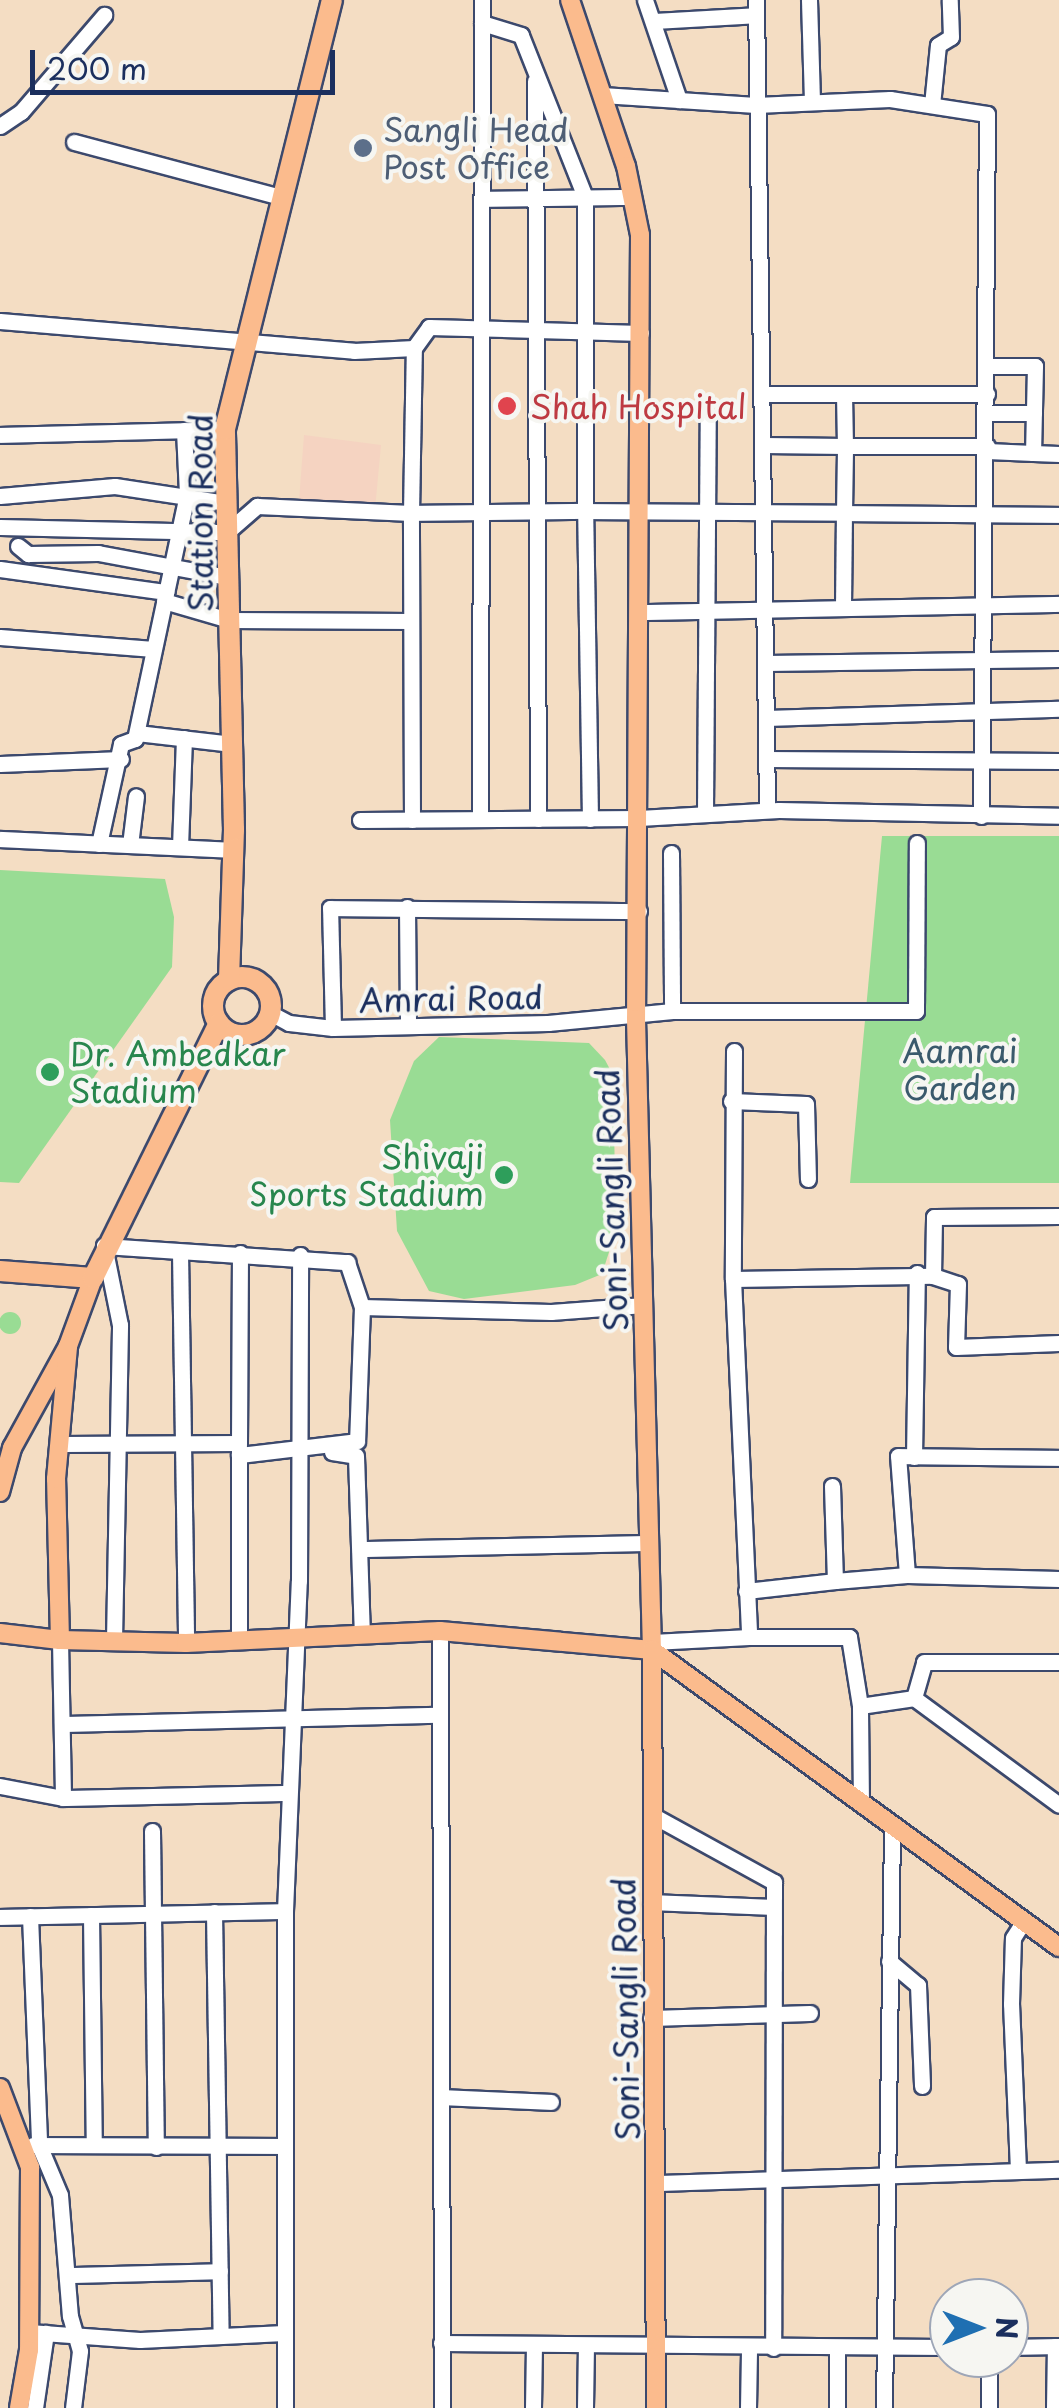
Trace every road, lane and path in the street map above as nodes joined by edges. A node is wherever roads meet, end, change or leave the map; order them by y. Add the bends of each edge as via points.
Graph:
1 (332, 0) edge
2 (482, 0) edge
3 (570, 0) edge
4 (646, 0) edge
5 (809, 0) edge
6 (950, 0) edge
7 (756, 7) edge
8 (104, 16) dead end
9 (653, 21) junction
10 (482, 23) junction
11 (535, 72) junction
12 (602, 95) junction
13 (679, 100) junction
14 (812, 102) junction
15 (756, 104) junction
16 (932, 105) junction
17 (0, 126) edge
18 (74, 142) dead end
19 (534, 196) junction
20 (586, 197) junction
21 (632, 197) junction
22 (284, 198) junction
23 (481, 199) junction
24 (0, 321) edge
25 (482, 332) junction
26 (532, 332) junction
27 (588, 333) junction
28 (641, 334) junction
29 (243, 339) junction
30 (414, 348) junction
31 (987, 366) junction
32 (764, 394) junction
33 (844, 394) junction
34 (987, 394) junction
35 (987, 413) junction
36 (1034, 413) junction
37 (708, 419) dead end
38 (225, 428) junction
39 (184, 430) junction
40 (0, 435) edge
41 (764, 445) junction
42 (845, 446) junction
43 (987, 448) junction
44 (1033, 453) junction
45 (1059, 454) edge
46 (187, 494) junction
47 (0, 496) edge
48 (226, 502) junction
49 (585, 510) junction
50 (533, 511) junction
51 (482, 512) junction
52 (643, 512) junction
53 (709, 512) junction
54 (411, 513) junction
55 (764, 513) junction
56 (986, 513) junction
57 (844, 514) junction
58 (1059, 514) edge
59 (0, 526) edge
60 (180, 528) junction
61 (227, 532) junction
62 (18, 546) dead end
63 (171, 567) junction
64 (0, 569) edge
65 (228, 577) junction
66 (165, 596) junction
67 (984, 602) junction
68 (1059, 604) edge
69 (843, 607) junction
70 (765, 610) junction
71 (709, 611) junction
72 (642, 612) junction
73 (229, 620) junction
74 (410, 621) junction
75 (0, 637) edge
76 (154, 649) junction
77 (983, 656) junction
78 (1059, 659) edge
79 (766, 663) junction
80 (982, 707) junction
81 (1059, 709) edge
82 (766, 718) junction
83 (137, 733) junction
84 (184, 738) junction
85 (232, 744) junction
86 (121, 752) junction
87 (982, 758) junction
88 (766, 759) junction
89 (1059, 760) edge
90 (0, 764) edge
91 (136, 796) dead end
92 (767, 810) junction
93 (705, 812) junction
94 (981, 816) junction
95 (1059, 816) edge
96 (640, 818) junction
97 (480, 819) junction
98 (538, 819) junction
99 (590, 819) junction
100 (360, 820) dead end
101 (412, 820) junction
102 (0, 839) edge
103 (917, 843) dead end
104 (99, 844) junction
105 (130, 845) junction
106 (180, 847) junction
107 (233, 850) junction
108 (671, 853) dead end
109 (407, 907) junction
110 (639, 911) junction
111 (229, 980) junction
112 (672, 1012) junction
113 (270, 1013) junction
114 (636, 1019) junction
115 (219, 1023) junction
116 (408, 1025) junction
117 (333, 1028) junction
118 (734, 1051) dead end
119 (732, 1100) junction
120 (808, 1179) dead end
121 (1059, 1216) edge
122 (104, 1246) junction
123 (180, 1252) junction
124 (240, 1253) junction
125 (300, 1254) junction
126 (0, 1271) edge
127 (925, 1274) junction
128 (93, 1278) junction
129 (732, 1279) junction
130 (644, 1305) junction
131 (362, 1307) junction
132 (1059, 1344) edge
133 (68, 1346) junction
134 (122, 1443) junction
135 (182, 1443) junction
136 (62, 1444) junction
137 (239, 1449) junction
138 (298, 1450) junction
139 (914, 1457) junction
140 (1059, 1458) edge
141 (3, 1472) edge
142 (832, 1486) dead end
143 (0, 1492) edge
144 (650, 1543) junction
145 (362, 1549) junction
146 (906, 1575) junction
147 (1059, 1579) edge
148 (835, 1581) junction
149 (746, 1592) junction
150 (440, 1631) junction
151 (0, 1634) edge
152 (362, 1635) junction
153 (748, 1637) junction
154 (295, 1638) junction
155 (238, 1639) junction
156 (60, 1640) junction
157 (114, 1640) junction
158 (186, 1644) junction
159 (652, 1646) junction
160 (1059, 1662) edge
161 (914, 1698) junction
162 (860, 1706) junction
163 (440, 1715) junction
164 (292, 1720) junction
165 (62, 1724) junction
166 (0, 1786) edge
167 (286, 1793) junction
168 (64, 1798) junction
169 (861, 1804) junction
170 (1059, 1805) edge
171 (652, 1815) junction
172 (892, 1826) junction
173 (152, 1831) dead end
174 (652, 1902) junction
175 (772, 1908) junction
176 (285, 1911) junction
177 (214, 1912) junction
178 (151, 1914) junction
179 (91, 1915) junction
180 (30, 1916) junction
181 (0, 1917) edge
182 (1024, 1922) junction
183 (1059, 1947) edge
184 (889, 1961) junction
185 (773, 2012) junction
186 (810, 2013) dead end
187 (651, 2018) junction
188 (922, 2086) dead end
189 (0, 2088) edge
190 (442, 2096) junction
191 (551, 2102) dead end
192 (18, 2145) junction
193 (39, 2145) junction
194 (94, 2145) junction
195 (156, 2146) junction
196 (218, 2146) junction
197 (284, 2146) junction
198 (1018, 2170) junction
199 (1059, 2170) edge
200 (886, 2172) junction
201 (775, 2175) junction
202 (659, 2182) junction
203 (220, 2271) junction
204 (70, 2275) junction
205 (37, 2333) junction
206 (284, 2333) junction
207 (74, 2334) junction
208 (222, 2336) junction
209 (441, 2343) junction
210 (586, 2345) junction
211 (656, 2345) junction
212 (534, 2346) junction
213 (1057, 2346) edge
214 (929, 2347) edge
215 (1029, 2347) edge
216 (773, 2348) junction
217 (882, 2348) junction
218 (837, 2349) junction
219 (749, 2350) junction
220 (988, 2378) edge
221 (19, 2408) edge
222 (35, 2408) edge
223 (73, 2408) edge
224 (285, 2408) edge
225 (442, 2408) edge
226 (533, 2408) edge
227 (585, 2408) edge
228 (656, 2408) edge
229 (748, 2408) edge
230 (838, 2408) edge
231 (884, 2408) edge
232 (989, 2408) edge
233 (1054, 2408) edge

1 - 22 highway, Station Road
2 - 10 street
3 - 12 main road, Soni-Sangli Road
4 - 9 street
5 - 14 street
6 - 16 street via 951,37 938,45
7 - 9 street
7 - 15 street
8 - 17 street via 21,112
9 - 13 street
10 - 11 street via 521,35
10 - 23 street
11 - 19 street
11 - 20 street
12 - 13 street
12 - 21 main road, Soni-Sangli Road
13 - 15 street
14 - 15 street
14 - 16 street
15 - 32 street
16 - 31 street via 986,114
18 - 22 street
19 - 20 street
19 - 23 street
19 - 26 street
20 - 21 street
20 - 27 street
21 - 28 main road, Soni-Sangli Road via 640,236
22 - 29 highway, Station Road
23 - 25 street
24 - 29 street
25 - 26 street
25 - 30 street via 429,327
25 - 51 street
26 - 27 street
26 - 50 street
27 - 28 street
27 - 49 street
28 - 52 main road, Soni-Sangli Road
29 - 30 street via 354,352
29 - 38 highway, Station Road
30 - 54 street
31 - 34 street
31 - 36 street via 1035,366
32 - 33 street
32 - 41 street
33 - 34 street
33 - 42 street
34 - 35 street
35 - 36 street
35 - 43 street
36 - 44 street
37 - 53 street
38 - 39 street
38 - 48 highway, Station Road
39 - 40 street
39 - 46 street
41 - 42 street
41 - 55 street
42 - 43 street
42 - 57 street
43 - 44 street
43 - 56 street
44 - 45 street
46 - 47 street via 115,486
46 - 48 street
46 - 60 street
48 - 61 highway, Station Road
49 - 50 street
49 - 52 street
49 - 99 street
50 - 51 street
50 - 98 street
51 - 54 street
51 - 97 street
52 - 53 street
52 - 72 main road, Soni-Sangli Road
53 - 55 street
53 - 71 street
54 - 61 street via 257,506
54 - 74 street
55 - 57 street
55 - 70 street
56 - 57 street
56 - 58 street
56 - 67 street
57 - 69 street
59 - 60 street
60 - 61 street
60 - 63 street
61 - 65 highway, Station Road
62 - 63 street via 28,554 98,553
63 - 65 street
63 - 66 street
64 - 66 street
65 - 73 highway, Station Road
66 - 73 street
66 - 76 street
67 - 68 street
67 - 69 street
67 - 77 street
69 - 70 street
70 - 71 street
70 - 79 street
71 - 72 street
71 - 93 street
72 - 96 main road, Soni-Sangli Road
73 - 74 street
73 - 85 highway, Station Road
74 - 101 street
75 - 76 street
76 - 83 street
77 - 78 street
77 - 79 street
77 - 80 street
79 - 82 street
80 - 81 street
80 - 82 street
80 - 87 street
82 - 88 street
83 - 84 street
83 - 86 street
84 - 85 street
84 - 106 street
85 - 107 highway, Station Road
86 - 90 street
86 - 104 street
87 - 88 street
87 - 89 street
87 - 94 street
88 - 92 street
91 - 105 street
92 - 93 street
92 - 94 street
93 - 96 street
94 - 95 street
96 - 99 street
96 - 110 main road, Soni-Sangli Road
97 - 98 street
97 - 101 street
98 - 99 street
100 - 101 street
102 - 104 street
103 - 112 street, Amrai Road via 916,1011
104 - 105 street
105 - 106 street
106 - 107 street
107 - 111 highway, Station Road
108 - 112 street
109 - 110 street
109 - 116 street
109 - 117 street via 330,908
110 - 114 main road, Soni-Sangli Road
111 - 113 highway via 246,977 262,986
111 - 115 highway via 216,994
112 - 114 street, Amrai Road
113 - 115 highway via 262,1027 244,1034
113 - 117 street, Amrai Road via 288,1023
114 - 116 street, Amrai Road
114 - 130 main road, Soni-Sangli Road
115 - 122 highway
116 - 117 street, Amrai Road
118 - 119 street
119 - 120 street via 806,1104
119 - 129 street
121 - 127 street via 934,1217
122 - 123 street
122 - 128 highway
122 - 134 street via 120,1325
123 - 124 street
123 - 135 street
124 - 125 street
124 - 137 street
125 - 131 street via 347,1262
125 - 138 street
126 - 128 highway
127 - 129 street
127 - 132 street via 958,1284 956,1347
127 - 139 street
128 - 133 main road
129 - 149 street
130 - 131 street via 551,1312
130 - 144 main road, Soni-Sangli Road
131 - 138 street via 356,1441
133 - 136 main road
133 - 141 main road
134 - 135 street
134 - 136 street
134 - 157 street
135 - 137 street
135 - 158 street
136 - 156 main road
137 - 138 street
137 - 155 street
138 - 145 street via 356,1456
138 - 154 street
139 - 140 street
139 - 146 street via 898,1456
141 - 143 main road
142 - 148 street
144 - 145 street
144 - 159 main road, Soni-Sangli Road
145 - 152 street
146 - 147 street
146 - 148 street
148 - 149 street
149 - 153 street
150 - 152 main road
150 - 159 main road
150 - 163 street
151 - 156 main road
152 - 154 main road
153 - 159 street
153 - 162 street via 850,1637
154 - 155 main road
154 - 164 street
155 - 158 main road
156 - 157 main road
156 - 165 street
157 - 158 main road
159 - 169 main road
159 - 171 main road, Soni-Sangli Road
160 - 161 street via 924,1662
161 - 162 street
161 - 170 street
162 - 169 street
163 - 164 street
163 - 190 street
164 - 165 street
164 - 167 street
165 - 168 street
166 - 168 street
167 - 168 street
167 - 176 street
169 - 172 main road
171 - 174 main road, Soni-Sangli Road
171 - 175 street via 768,1876
172 - 182 main road
172 - 184 street
173 - 178 street
174 - 175 street
174 - 187 main road, Soni-Sangli Road
175 - 185 street
176 - 177 street
176 - 197 street
177 - 178 street
177 - 196 street
178 - 179 street
178 - 195 street
179 - 180 street
179 - 194 street
180 - 181 street
180 - 193 street
182 - 183 main road
182 - 198 street via 1013,1938 1012,1971
184 - 188 street via 918,1985
184 - 200 street
185 - 186 street
185 - 187 street
185 - 201 street
187 - 202 main road, Soni-Sangli Road
189 - 192 main road
190 - 191 street
190 - 209 street
192 - 193 street
192 - 205 main road via 30,2166
193 - 194 street
193 - 204 street via 60,2195
194 - 195 street
195 - 196 street
196 - 197 street
196 - 203 street
197 - 206 street
198 - 199 street
198 - 200 street
200 - 201 street
200 - 217 street
201 - 202 street
201 - 216 street
202 - 211 main road, Soni-Sangli Road
203 - 204 street
203 - 208 street
204 - 207 street
205 - 207 street
205 - 221 main road
205 - 222 street
206 - 208 street
206 - 224 street
207 - 208 street
207 - 223 street via 80,2351
209 - 212 street
209 - 225 street
210 - 211 street
210 - 212 street
210 - 227 street
211 - 219 street
211 - 228 main road, Soni-Sangli Road
212 - 226 street
213 - 215 street
213 - 233 street
214 - 217 street
216 - 218 street
216 - 219 street
217 - 218 street
217 - 231 street
218 - 230 street
219 - 229 street
220 - 232 street

